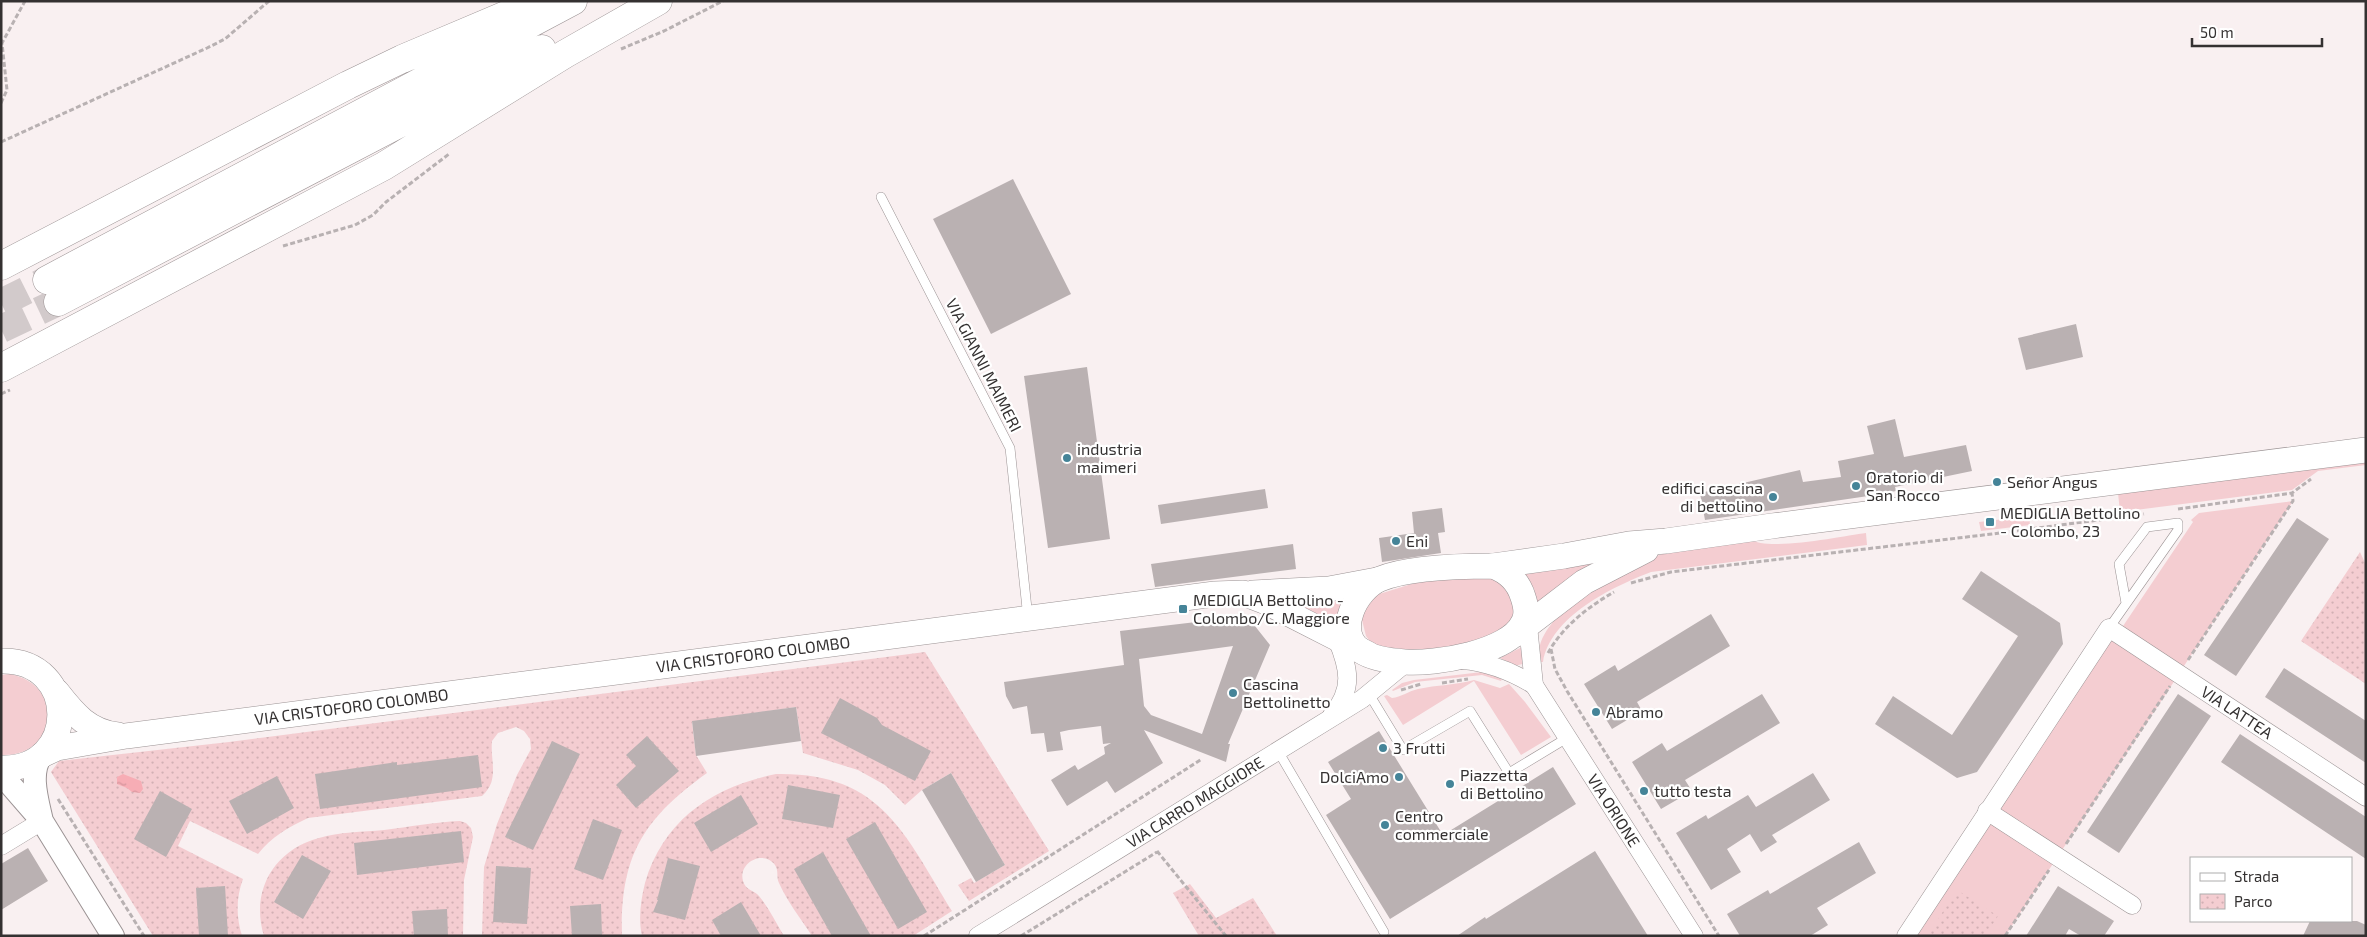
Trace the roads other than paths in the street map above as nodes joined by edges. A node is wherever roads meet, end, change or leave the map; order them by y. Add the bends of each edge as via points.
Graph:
1 (539, 1) edge
2 (573, 1) edge
3 (633, 1) edge
4 (658, 1) edge
5 (880, 197) dead end
6 (1, 266) edge
7 (1, 368) edge
8 (2366, 450) edge
9 (1666, 541) junction
10 (1485, 566) junction
11 (1381, 572) junction
12 (1243, 594) junction
13 (2126, 603) junction
14 (1028, 618) junction
15 (1521, 624) junction
16 (2109, 628) junction
17 (1, 647) edge
18 (1350, 648) junction
19 (1450, 660) junction
20 (1407, 662) junction
21 (13, 663) edge
22 (1534, 685) junction
23 (55, 690) junction
24 (1369, 694) junction
25 (1328, 720) junction
26 (126, 736) junction
27 (1567, 738) junction
28 (1278, 750) junction
29 (42, 755) junction
30 (1, 768) edge
31 (1, 774) edge
32 (2366, 797) edge
33 (1987, 812) junction
34 (42, 821) junction
35 (1, 846) edge
36 (2132, 905) dead end
37 (1384, 932) dead end
38 (113, 936) edge
39 (978, 936) edge
40 (1694, 936) edge
41 (1906, 936) edge

1 - 6 highway via 348,85
2 - 3 highway via 53,291
4 - 7 highway via 565,54 384,166
5 - 14 lane, VIA GIANNI MAIMERI via 1010,448
8 - 9 main road
9 - 10 main road
9 - 15 main road via 1600,572
10 - 11 main road
10 - 15 main road via 1511,576 1521,592
11 - 12 main road via 1344,587
11 - 18 main road via 1357,598 1350,619
12 - 14 main road, VIA CRISTOFORO COLOMBO via 1201,595
12 - 18 main road, VIA CRISTOFORO COLOMBO via 1280,607
13 - 13 lane via 2178,530 2178,523 2147,526 2119,564
13 - 16 lane
14 - 26 main road, VIA CRISTOFORO COLOMBO
15 - 19 main road, VIA CRISTOFORO COLOMBO via 1483,649
15 - 22 street
16 - 32 street, VIA LATTEA
16 - 33 street
17 - 21 main road, VIA CRISTOFORO COLOMBO
18 - 20 main road, VIA CRISTOFORO COLOMBO
18 - 25 street via 1345,698
19 - 20 main road, VIA CRISTOFORO COLOMBO
19 - 22 street via 1479,661 1510,671
20 - 24 street, VIA CARRO MAGGIORE
21 - 23 main road, VIA CRISTOFORO COLOMBO via 43,674
22 - 27 street, VIA ORIONE
23 - 26 main road, VIA CRISTOFORO COLOMBO via 86,724 101,732
23 - 29 main road via 60,707 59,727
24 - 25 street, VIA CARRO MAGGIORE
24 - 27 lane via 1404,750 1470,711 1509,773
25 - 28 street, VIA CARRO MAGGIORE
26 - 29 main road, VIA CRISTOFORO COLOMBO via 57,748
27 - 40 street, VIA ORIONE
28 - 37 lane
28 - 39 street, VIA CARRO MAGGIORE
29 - 30 main road, VIA CRISTOFORO COLOMBO via 22,766
29 - 34 street via 36,766 35,783
31 - 34 street
33 - 36 street
33 - 41 street
34 - 35 street
34 - 38 street

